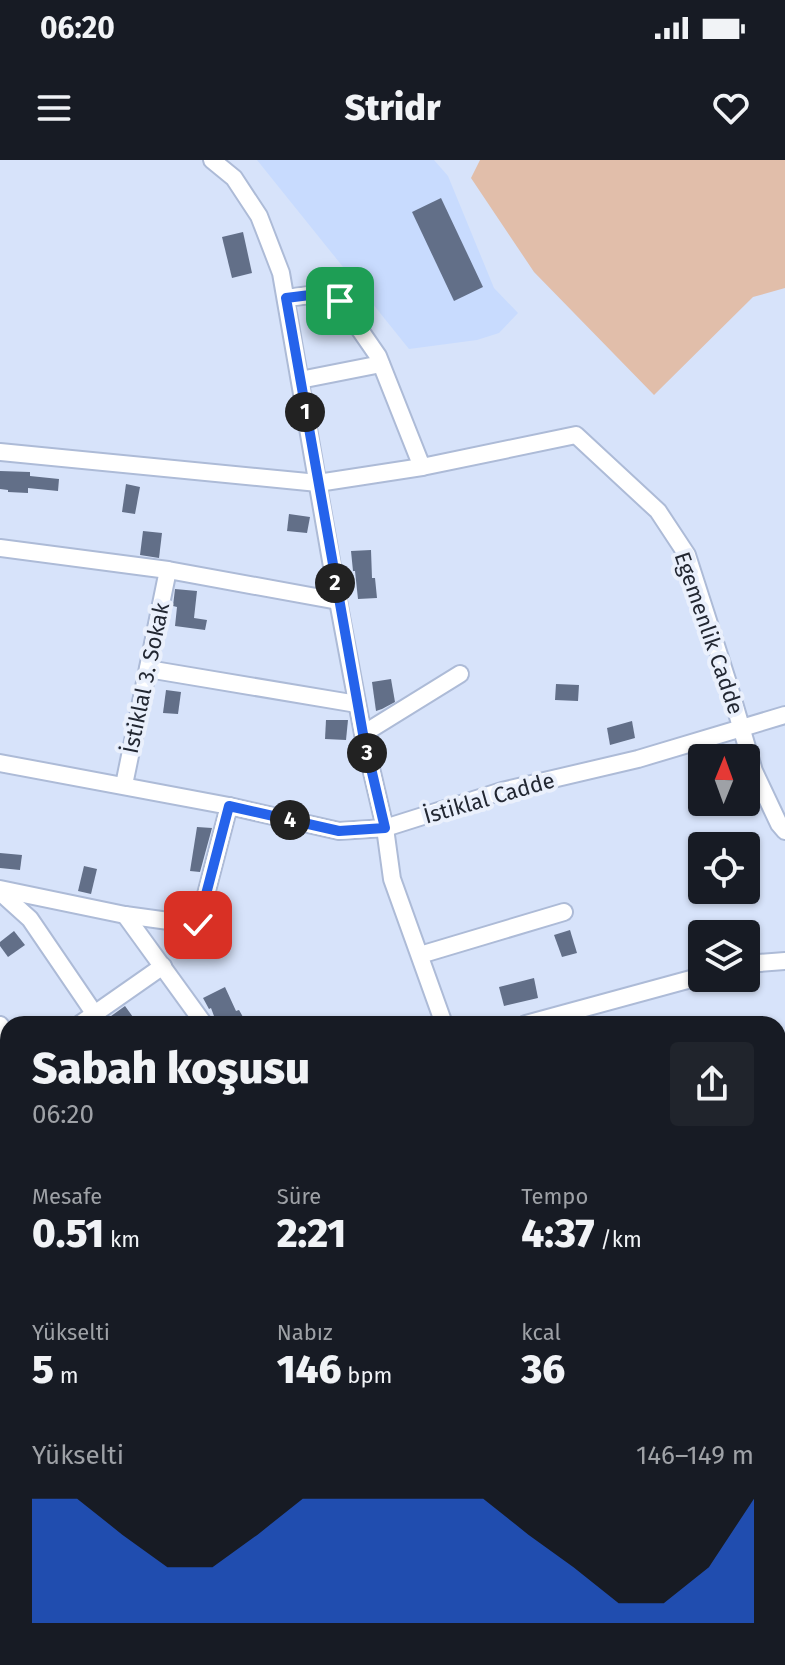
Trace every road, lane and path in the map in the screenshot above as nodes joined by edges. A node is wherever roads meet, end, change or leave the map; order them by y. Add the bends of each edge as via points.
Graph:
1 (212, 160) edge
2 (286, 298) junction
3 (381, 364) junction
4 (300, 380) junction
5 (0, 452) edge
6 (422, 467) junction
7 (318, 483) junction
8 (0, 548) edge
9 (168, 570) junction
10 (338, 601) junction
11 (148, 669) junction
12 (460, 674) dead end
13 (357, 704) junction
14 (785, 715) edge
15 (741, 727) junction
16 (363, 734) junction
17 (0, 763) edge
18 (124, 785) junction
19 (229, 806) junction
20 (385, 828) junction
21 (785, 831) edge
22 (0, 890) edge
23 (564, 912) dead end
24 (125, 915) junction
25 (420, 955) junction
26 (785, 961) edge
27 (760, 963) edge
28 (163, 966) junction
29 (688, 980) edge
30 (94, 1013) junction
31 (90, 1016) edge
32 (198, 1016) edge
33 (441, 1016) edge
34 (554, 1016) edge

1 - 2 street via 234,178 259,216
2 - 3 street via 326,293 340,301
2 - 4 street
3 - 4 street
3 - 6 street
4 - 7 street
5 - 7 street
6 - 7 street
6 - 15 street, Egemenlik Cadde via 576,435 658,511 687,555
7 - 10 street
8 - 9 street
9 - 10 street
9 - 11 street, İstiklal 3. Sokak
10 - 13 street
11 - 13 street
11 - 18 street, İstiklal 3. Sokak
12 - 16 street
13 - 16 street
14 - 15 street, İstiklal Cadde
15 - 20 street, İstiklal Cadde
15 - 21 street, Egemenlik Cadde via 754,771
16 - 20 street
17 - 18 street, İstiklal Cadde
18 - 19 street, İstiklal Cadde
19 - 20 street, İstiklal Cadde via 339,831
19 - 24 street via 198,925
20 - 25 street via 392,879
22 - 24 street
22 - 30 street via 30,919
23 - 25 street
24 - 28 street
25 - 33 street
26 - 27 street
28 - 30 street
28 - 32 street
29 - 34 street
30 - 31 street

